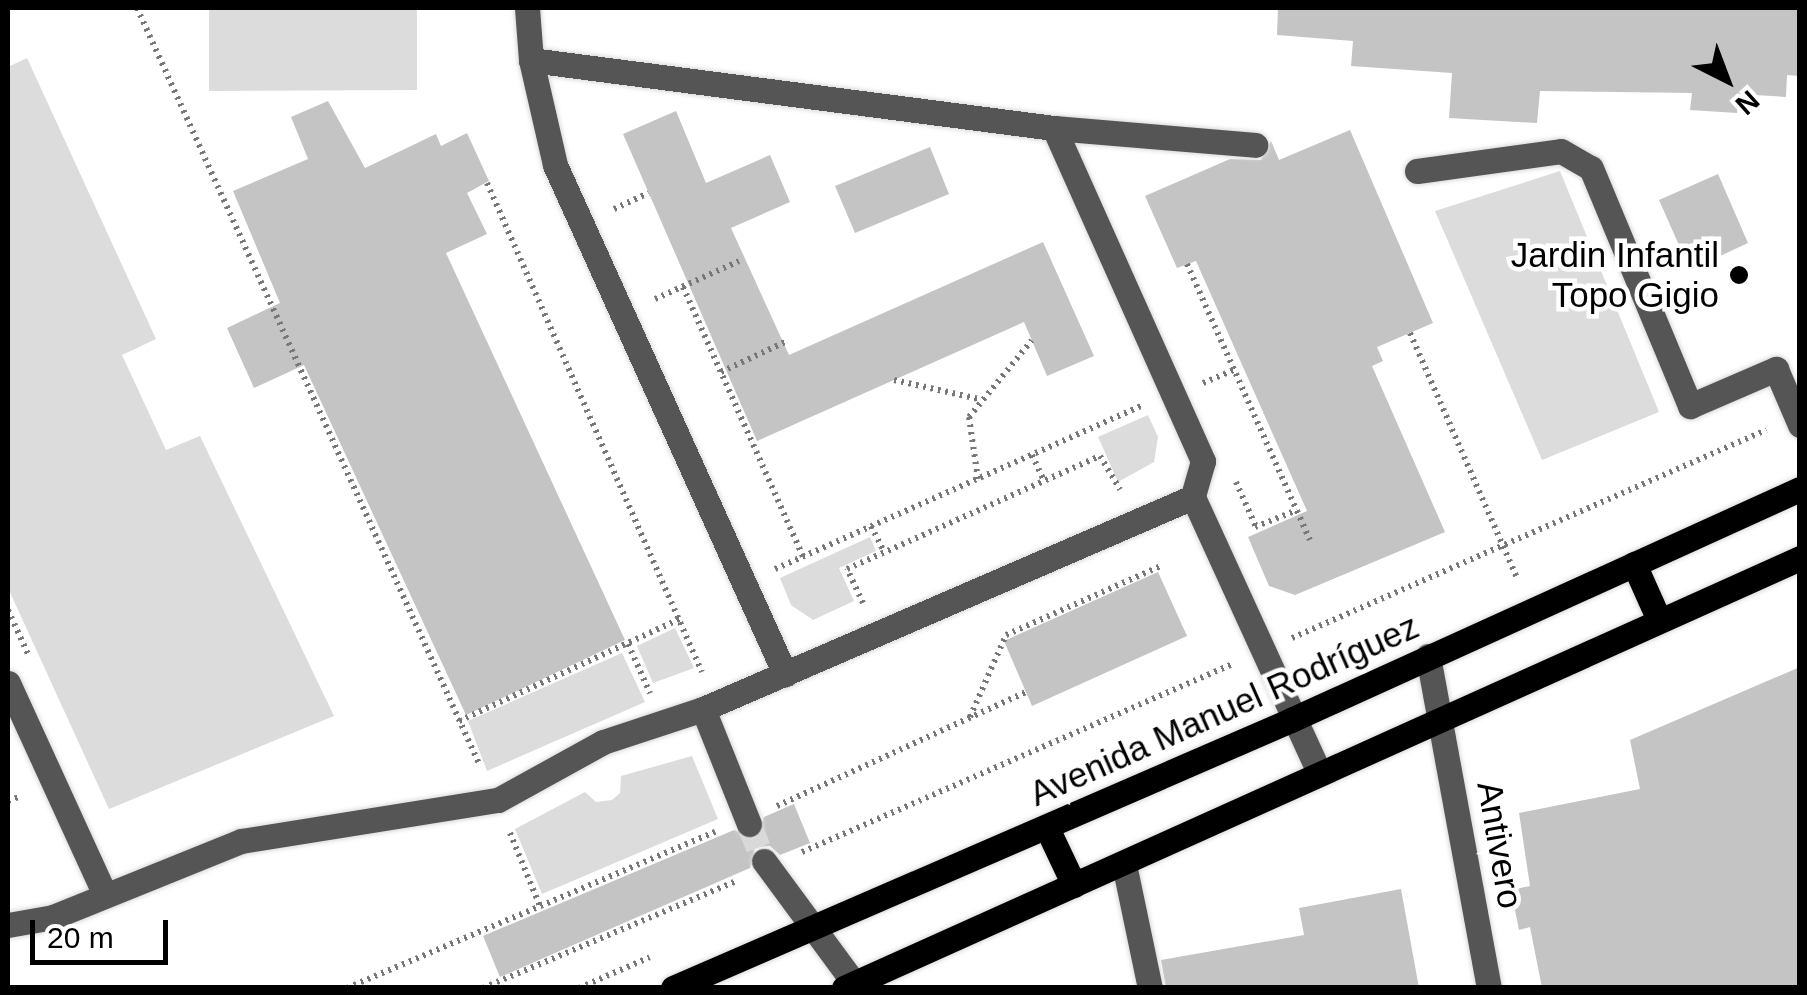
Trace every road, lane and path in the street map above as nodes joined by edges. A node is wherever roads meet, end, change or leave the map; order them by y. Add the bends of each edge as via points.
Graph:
1 (137, 8) edge
2 (527, 8) edge
3 (531, 60) junction
4 (1054, 128) junction
5 (1255, 145) dead end
6 (1416, 171) dead end
7 (486, 183) dead end
8 (648, 194) dead end
9 (617, 229) dead end
10 (740, 260) dead end
11 (1186, 264) dead end
12 (642, 283) dead end
13 (683, 287) junction
14 (650, 302) junction
15 (658, 320) dead end
16 (1410, 333) dead end
17 (1032, 340) dead end
18 (787, 341) dead end
19 (1234, 370) junction
20 (721, 372) junction
21 (894, 380) dead end
22 (1193, 388) dead end
23 (979, 399) junction
24 (1155, 410) dead end
25 (1790, 424) edge
26 (1032, 455) junction
27 (978, 479) junction
28 (1044, 481) junction
29 (1128, 485) dead end
30 (1800, 489) edge
31 (1194, 496) junction
32 (872, 526) junction
33 (1310, 540) dead end
34 (884, 552) junction
35 (762, 554) dead end
36 (803, 557) junction
37 (1800, 558) edge
38 (1634, 564) junction
39 (1161, 566) dead end
40 (770, 572) junction
41 (1516, 578) dead end
42 (774, 582) dead end
43 (8, 610) edge
44 (848, 610) dead end
45 (680, 620) junction
46 (1659, 620) junction
47 (628, 644) junction
48 (1277, 644) dead end
49 (1428, 656) junction
50 (1241, 660) dead end
51 (31, 662) dead end
52 (785, 674) junction
53 (686, 679) dead end
54 (8, 683) edge
55 (668, 687) dead end
56 (1026, 692) dead end
57 (703, 709) junction
58 (1440, 715) junction
59 (969, 719) junction
60 (1292, 720) junction
61 (460, 721) junction
62 (1318, 772) junction
63 (466, 774) dead end
64 (748, 821) junction
65 (507, 827) dead end
66 (1047, 828) junction
67 (790, 858) dead end
68 (1124, 864) junction
69 (759, 867) joint
70 (1074, 884) junction
71 (104, 895) junction
72 (540, 906) junction
73 (8, 926) edge
74 (815, 930) junction
75 (849, 985) edge
76 (347, 988) edge
77 (483, 988) edge
78 (674, 988) edge
79 (1150, 988) edge
80 (1488, 988) edge

1 - 61 path
2 - 3 street
3 - 4 street
3 - 52 street via 554,165
4 - 5 street
4 - 31 street via 1203,461
6 - 25 street via 1562,151 1591,168 1690,406 1776,368
7 - 45 path
8 - 9 path via 609,211
10 - 13 path
11 - 19 path
12 - 14 path
13 - 14 path
13 - 20 path
14 - 15 path
16 - 41 path
17 - 23 path
18 - 20 path
19 - 22 path
19 - 33 path
20 - 36 path
21 - 23 path
23 - 27 path via 969,416
24 - 26 path via 1151,402
25 - 48 path
26 - 27 path
26 - 28 path
27 - 32 path
28 - 29 path via 1100,456 1116,490
28 - 34 path
30 - 38 main road, Avenida Manuel Rodríguez
31 - 52 street
31 - 60 street
32 - 34 path
32 - 36 path
34 - 44 path via 847,569 863,604
35 - 40 path
36 - 40 path
37 - 46 main road
38 - 46 main road
38 - 49 main road, Avenida Manuel Rodríguez
39 - 59 path via 1006,635
40 - 42 path
43 - 51 path
45 - 47 path
45 - 53 path via 703,672
46 - 58 main road
47 - 55 path via 652,694
47 - 61 path
49 - 58 street, Antivero
49 - 60 main road, Avenida Manuel Rodríguez
50 - 67 path
52 - 57 street
54 - 71 street
56 - 59 path
57 - 64 street
57 - 71 street via 603,742 498,800 280,832 188,859
58 - 62 main road
58 - 80 street, Antivero
59 - 64 path
60 - 62 street
60 - 66 main road, Avenida Manuel Rodríguez
61 - 63 path via 482,770
62 - 68 main road
64 - 72 path
65 - 72 path
66 - 70 main road
66 - 74 main road, Avenida Manuel Rodríguez
68 - 70 main road
68 - 79 street
69 - 74 street
69 - 77 path
70 - 75 main road
71 - 73 street via 54,917
72 - 76 path
74 - 75 street
74 - 78 main road, Avenida Manuel Rodríguez

